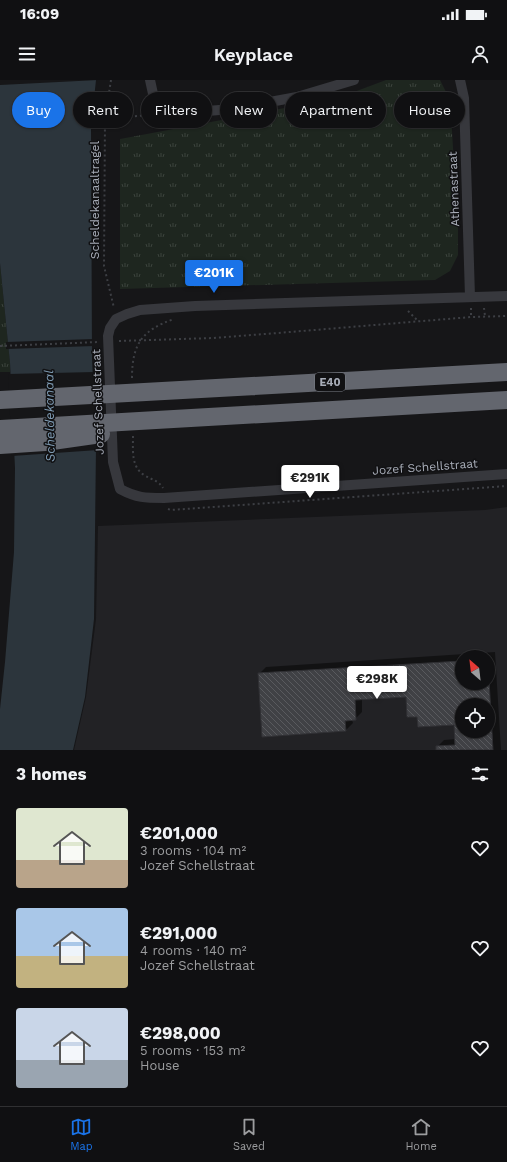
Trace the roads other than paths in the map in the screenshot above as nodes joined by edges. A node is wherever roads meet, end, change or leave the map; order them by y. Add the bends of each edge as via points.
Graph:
1 (150, 80) edge
2 (354, 80) edge
3 (460, 80) edge
4 (507, 296) edge
5 (470, 297) junction
6 (507, 372) edge
7 (0, 400) edge
8 (507, 400) edge
9 (154, 424) junction
10 (0, 429) edge
11 (0, 445) edge
12 (507, 474) edge

1 - 2 street via 155,103 170,114 232,109 297,97
3 - 5 street, Athenastraat via 464,98
4 - 5 street
5 - 12 street, Jozef Schellstraat via 195,306 140,310 116,319 108,336 113,462 120,488 134,496 147,498
6 - 7 highway, E40
8 - 9 highway via 226,416
9 - 10 highway
9 - 11 highway via 45,442

